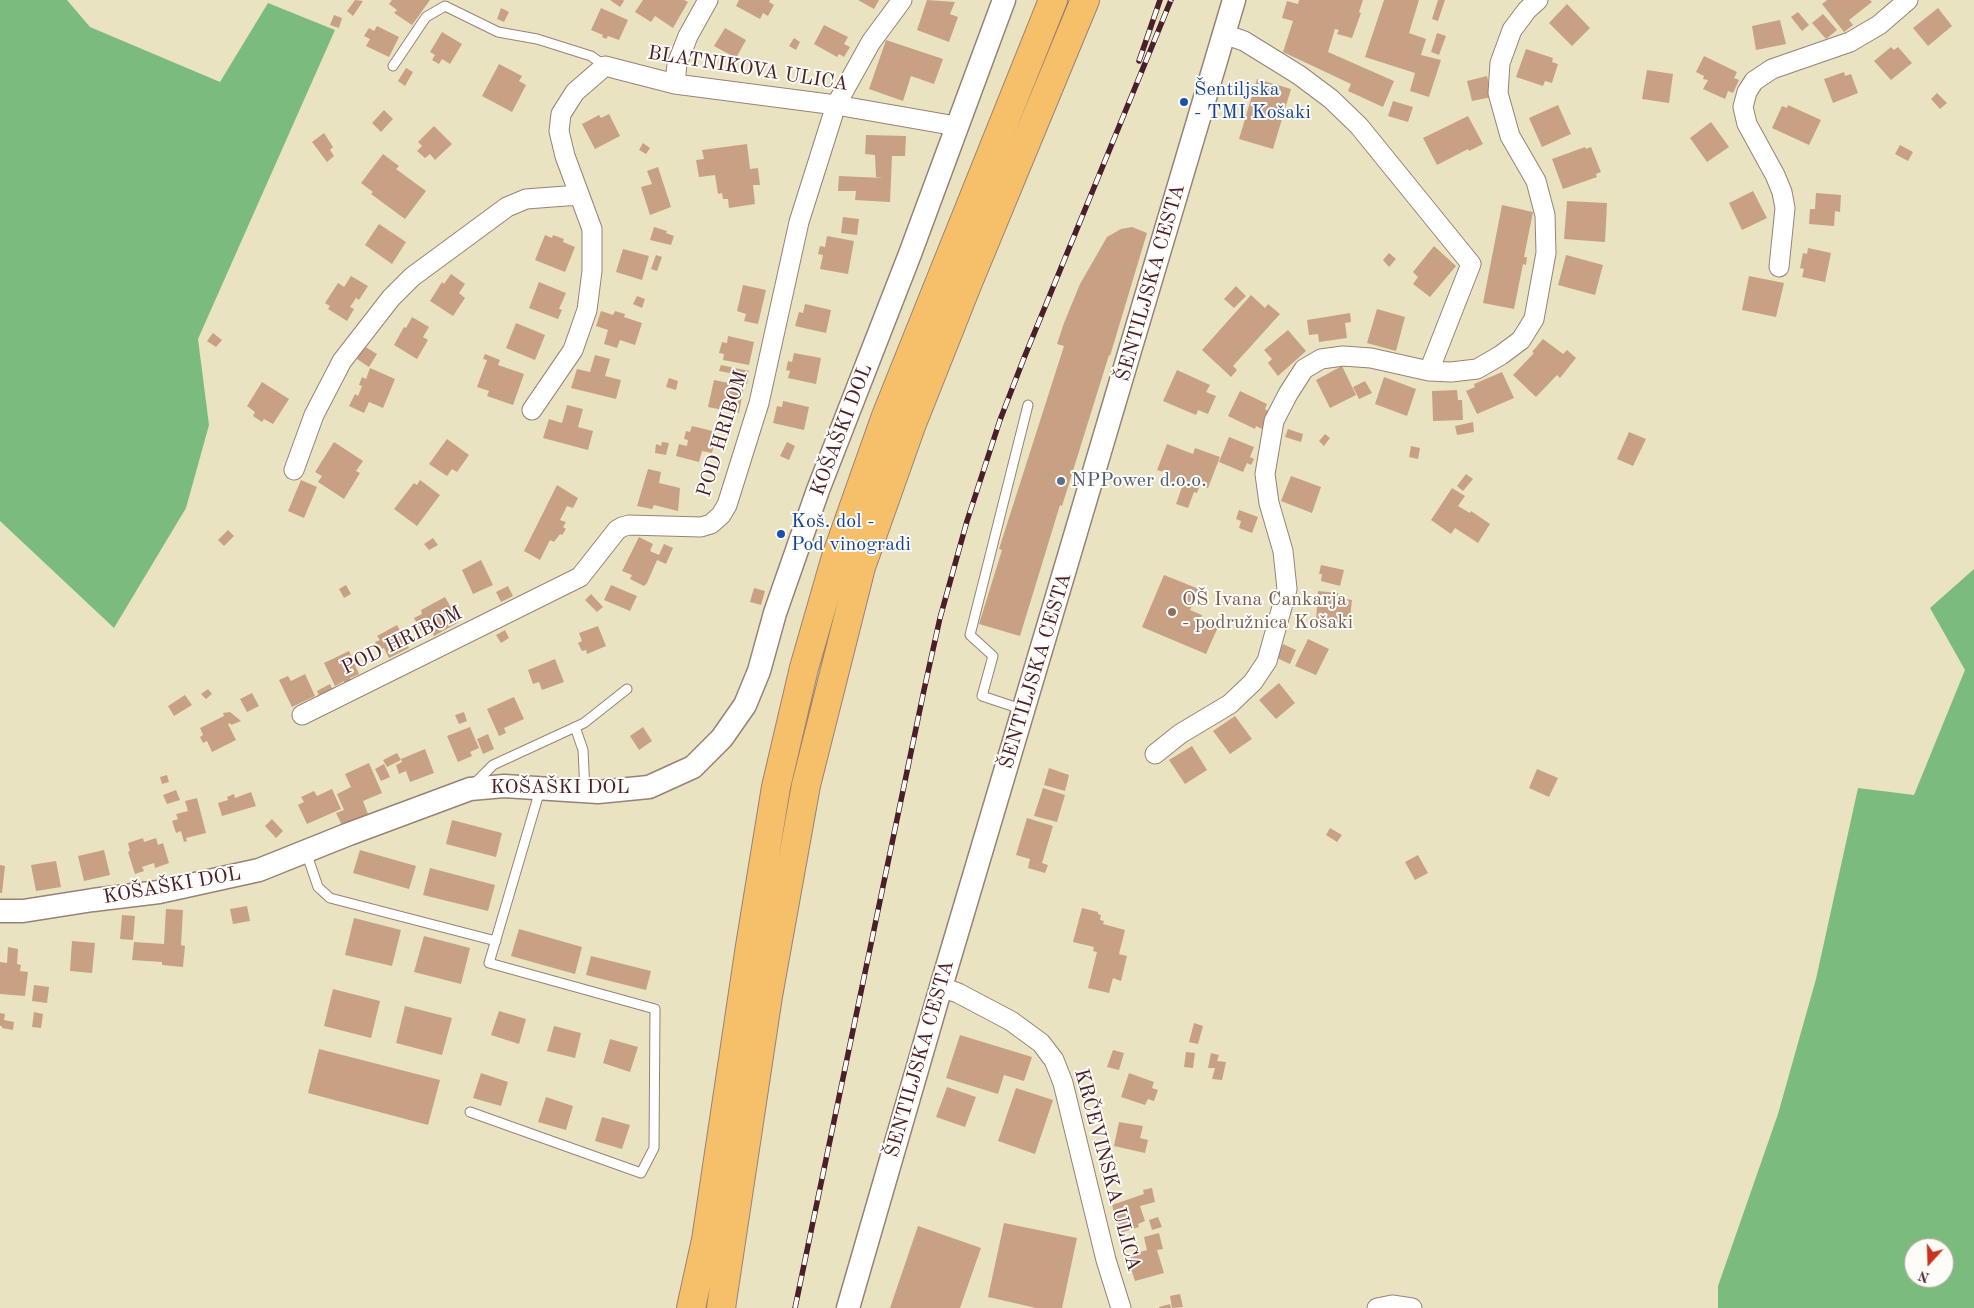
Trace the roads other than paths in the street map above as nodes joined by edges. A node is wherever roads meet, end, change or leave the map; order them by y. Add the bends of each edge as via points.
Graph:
1 (708, 0) edge
2 (902, 0) edge
3 (1004, 0) edge
4 (1053, 0) edge
5 (1085, 0) edge
6 (1234, 0) edge
7 (1538, 0) edge
8 (1908, 0) edge
9 (1224, 34) junction
10 (393, 66) dead end
11 (605, 66) junction
12 (675, 84) junction
13 (836, 105) junction
14 (956, 126) junction
15 (579, 195) junction
16 (1779, 267) dead end
17 (1428, 371) junction
18 (1028, 405) dead end
19 (532, 410) dead end
20 (294, 470) dead end
21 (627, 689) dead end
22 (1024, 710) junction
23 (302, 715) dead end
24 (574, 727) junction
25 (1155, 754) dead end
26 (540, 787) junction
27 (470, 789) junction
28 (585, 792) junction
29 (305, 851) junction
30 (0, 911) edge
31 (496, 941) junction
32 (941, 987) junction
33 (470, 1112) dead end
34 (691, 1308) edge
35 (721, 1308) edge
36 (848, 1308) edge
37 (1121, 1308) edge
38 (1377, 1308) edge
39 (1412, 1308) edge

1 - 12 street via 685,43 677,64
2 - 13 street, POD HRIBOM via 871,42
3 - 14 street, KOŠAŠKI DOL
4 - 34 highway via 886,416 836,557 804,668 776,786 706,1240
5 - 35 highway via 911,426 861,567 806,785 768,996
6 - 9 street, ŠENTILJSKA CESTA
7 - 17 street via 1512,30 1500,63 1498,93 1510,136 1536,181 1545,215 1546,252 1534,319 1521,340 1477,369
8 - 16 street via 1880,25 1850,42 1772,68 1754,81 1747,92 1743,107 1746,124 1775,176 1785,208
9 - 17 street via 1244,41 1331,99 1359,126 1471,264
9 - 22 street, ŠENTILJSKA CESTA
10 - 11 lane, BLATNIKOVA ULICA via 426,17 445,6 498,32 538,38 591,56
11 - 12 street, BLATNIKOVA ULICA
11 - 15 street via 575,92 561,114 559,131
12 - 13 street, BLATNIKOVA ULICA
13 - 14 street, BLATNIKOVA ULICA
13 - 23 street, POD HRIBOM via 799,222 759,403 728,505 721,515 711,524 701,527 630,524 622,527 616,530 580,576
14 - 28 street, KOŠAŠKI DOL via 818,490 745,705 722,738 692,767 649,787
15 - 19 street via 592,229 592,271 587,310 573,350
15 - 20 street via 526,199 507,207 412,277 391,298 342,361 314,415
17 - 25 street via 1371,358 1343,356 1321,359 1304,369 1274,421 1265,474 1269,503 1283,551 1287,589 1267,661 1253,682 1230,704 1180,734
18 - 22 lane via 970,635 993,656 982,696
21 - 24 lane via 584,723
22 - 32 street, ŠENTILJSKA CESTA
24 - 27 lane via 493,765
24 - 28 lane via 583,750
26 - 27 street, KOŠAŠKI DOL
26 - 28 street, KOŠAŠKI DOL
26 - 31 lane
27 - 29 street, KOŠAŠKI DOL
29 - 30 street, KOŠAŠKI DOL via 258,870 159,892 23,911
29 - 31 lane via 318,887 330,898
31 - 33 lane via 489,964 655,1009 654,1148 641,1173
32 - 36 street, ŠENTILJSKA CESTA
32 - 37 street, KRČEVINSKA ULICA via 1011,1020 1041,1043 1054,1060
38 - 39 street via 1392,1305

